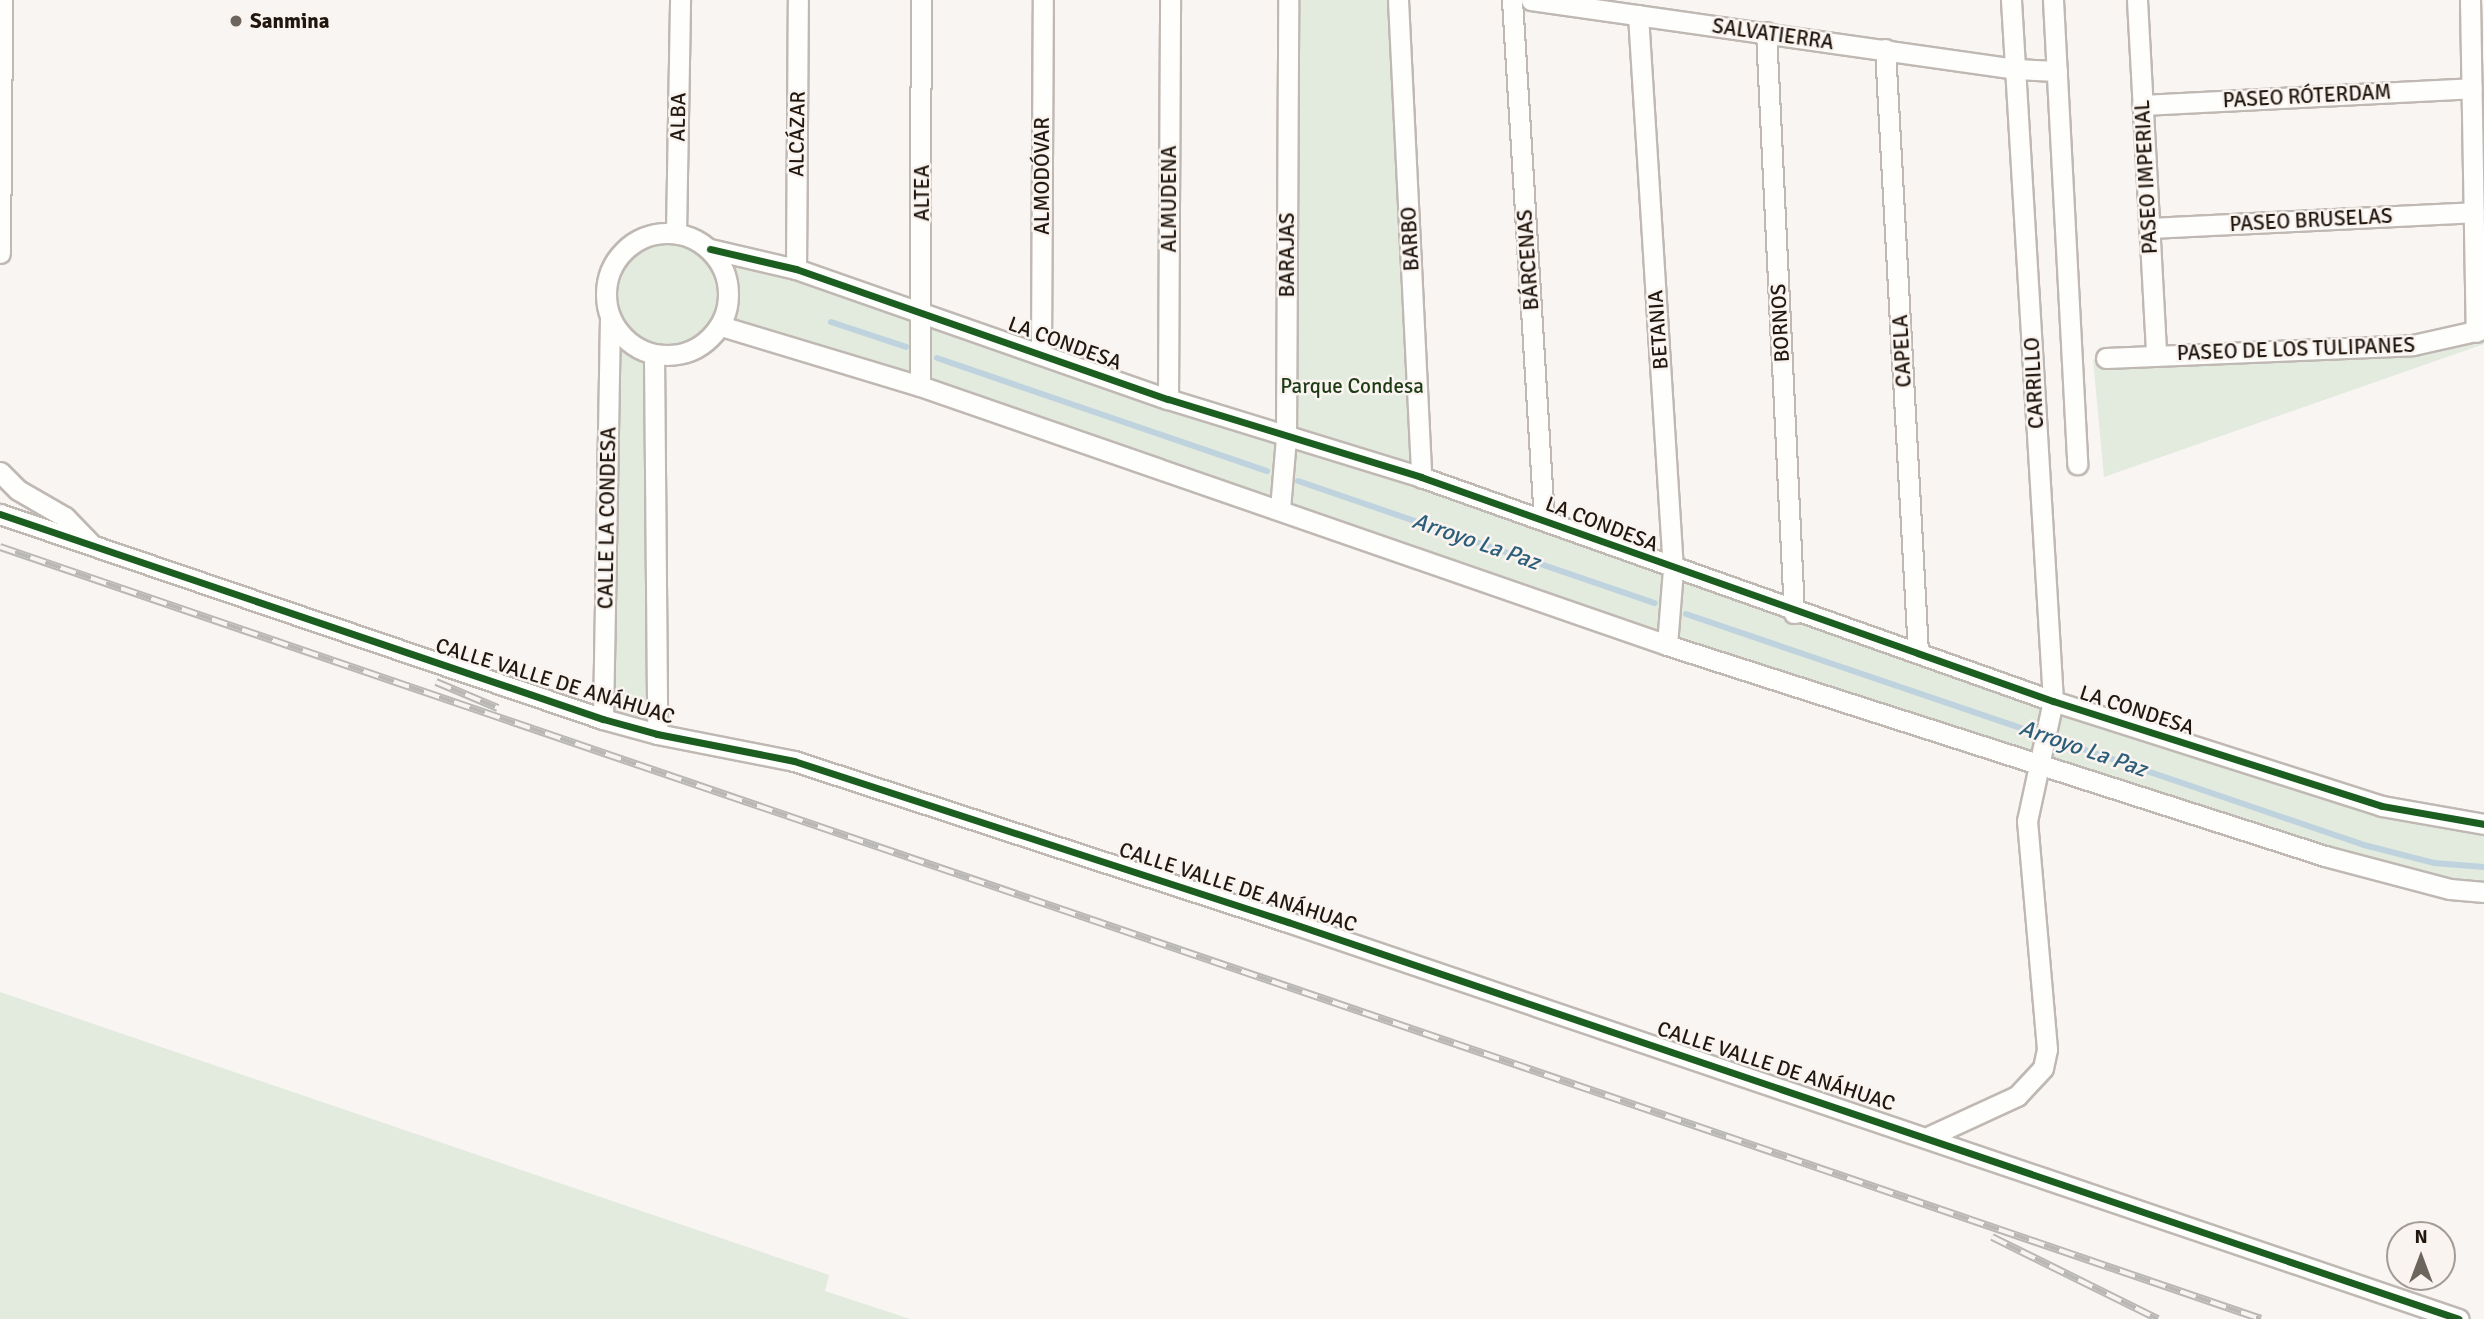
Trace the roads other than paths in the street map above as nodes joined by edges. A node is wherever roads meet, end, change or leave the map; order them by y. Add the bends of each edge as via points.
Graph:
1 (2, 0) edge
2 (680, 0) edge
3 (799, 0) edge
4 (921, 0) edge
5 (1043, 0) edge
6 (1170, 0) edge
7 (1288, 0) edge
8 (1398, 0) edge
9 (1512, 0) edge
10 (1531, 0) edge
11 (2011, 0) edge
12 (2053, 0) edge
13 (2137, 0) edge
14 (2470, 0) edge
15 (1638, 15) junction
16 (1766, 32) junction
17 (1885, 49) junction
18 (2015, 69) junction
19 (2057, 71) junction
20 (2472, 88) junction
21 (2143, 105) junction
22 (2474, 212) junction
23 (2149, 228) junction
24 (676, 233) junction
25 (710, 249) junction
26 (0, 253) edge
27 (796, 269) junction
28 (923, 311) junction
29 (610, 318) junction
30 (721, 326) junction
31 (2480, 331) edge
32 (1041, 353) junction
33 (654, 355) junction
34 (2156, 355) junction
35 (2106, 358) dead end
36 (920, 386) junction
37 (1168, 399) junction
38 (1286, 437) junction
39 (2077, 464) dead end
40 (0, 472) edge
41 (1421, 477) junction
42 (1280, 509) junction
43 (0, 514) edge
44 (1545, 520) junction
45 (93, 546) junction
46 (1673, 569) junction
47 (1794, 613) junction
48 (1667, 645) junction
49 (1918, 653) junction
50 (2053, 707) junction
51 (603, 719) junction
52 (657, 734) junction
53 (2041, 759) junction
54 (2484, 824) edge
55 (2484, 892) edge
56 (1930, 1136) junction
57 (2459, 1319) edge

1 - 26 street
2 - 24 street, ALBA
3 - 27 street, ALCÁZAR
4 - 28 street, ALTEA
5 - 32 street, ALMODÓVAR
6 - 37 street, ALMUDENA
7 - 38 street, BARAJAS
8 - 41 street, BARBO
9 - 44 street, BÁRCENAS
10 - 15 street, SALVATIERRA
11 - 18 street, CARRILLO
12 - 19 street
13 - 21 street, PASEO IMPERIAL
14 - 20 street
15 - 16 street, SALVATIERRA
15 - 46 street, BETANIA
16 - 17 street, SALVATIERRA
16 - 47 street, BORNOS
17 - 18 street, SALVATIERRA
17 - 49 street, CAPELA
18 - 19 street, SALVATIERRA
18 - 50 street, CARRILLO
19 - 39 street
20 - 21 street, PASEO RÓTERDAM
20 - 22 street
21 - 23 street, PASEO IMPERIAL
22 - 23 street, PASEO BRUSELAS
22 - 31 street
23 - 34 street, PASEO IMPERIAL
24 - 25 street
24 - 29 street via 640,239 613,264 606,300
25 - 27 street, LA CONDESA
25 - 30 street via 729,286
27 - 28 street, LA CONDESA
28 - 32 street, LA CONDESA
28 - 36 street, ALTEA
29 - 33 street via 628,341
29 - 51 street, CALLE LA CONDESA
30 - 33 street via 704,345 680,355
30 - 36 street
31 - 34 street, PASEO DE LOS TULIPANES via 2413,345
32 - 37 street, LA CONDESA
33 - 52 street
34 - 35 street, PASEO DE LOS TULIPANES
36 - 42 street
37 - 38 street, LA CONDESA
38 - 41 street, LA CONDESA
38 - 42 street, BARAJAS
40 - 45 street via 18,490 65,517
41 - 44 street, LA CONDESA
42 - 48 street
43 - 45 street, CALLE VALLE DE ANÁHUAC
44 - 46 street, LA CONDESA
45 - 51 street, CALLE VALLE DE ANÁHUAC
46 - 47 street, LA CONDESA
46 - 48 street, BETANIA
47 - 49 street, LA CONDESA
48 - 53 street
49 - 50 street, LA CONDESA
50 - 53 street, CARRILLO
50 - 54 street, LA CONDESA via 2382,806
51 - 52 street, CALLE VALLE DE ANÁHUAC
52 - 56 street, CALLE VALLE DE ANÁHUAC via 794,761
53 - 55 street via 2337,859 2450,889
53 - 56 street, CARRILLO via 2027,821 2047,1049 2043,1068 2017,1096
56 - 57 street, CALLE VALLE DE ANÁHUAC

